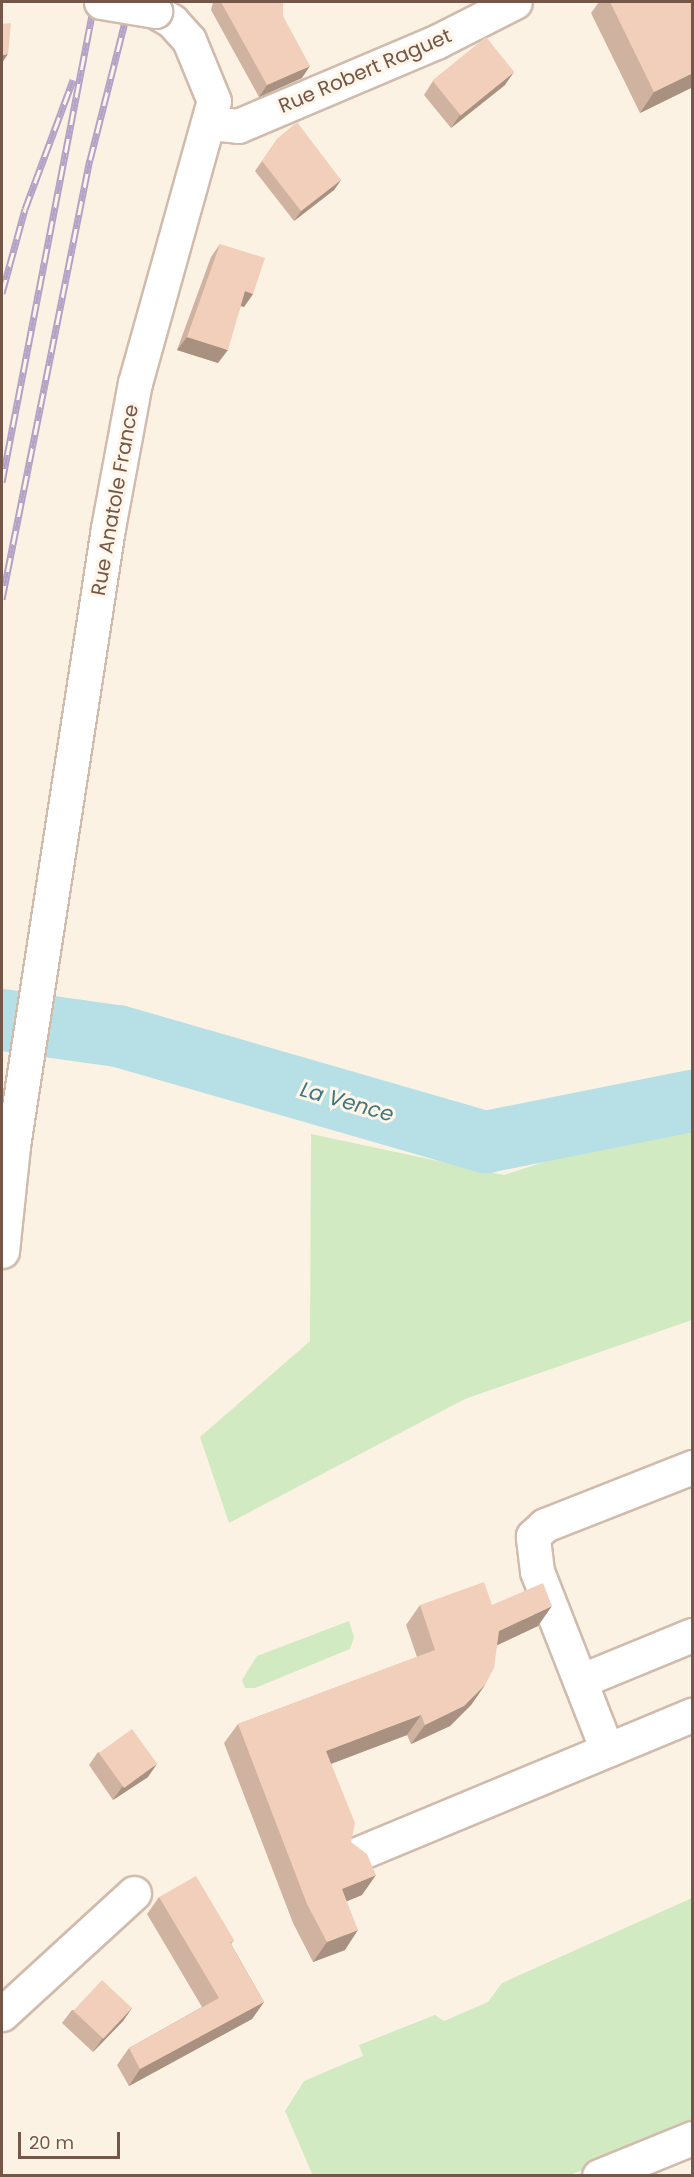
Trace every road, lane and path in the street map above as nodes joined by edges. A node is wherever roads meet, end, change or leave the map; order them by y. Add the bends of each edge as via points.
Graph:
1 (101, 2) edge
2 (515, 2) edge
3 (170, 11) edge
4 (210, 123) junction
5 (2, 1251) edge
6 (693, 1467) edge
7 (693, 1635) edge
8 (580, 1681) junction
9 (693, 1715) edge
10 (607, 1750) junction
11 (356, 1854) edge
12 (135, 1893) dead end
13 (2, 2014) edge
14 (693, 2138) edge
15 (599, 2175) edge

1 - 3 street, Rue Anatole France, bridge
2 - 4 street, Rue Robert Raguet via 438,41 238,126
3 - 4 street, Rue Anatole France via 189,40 214,101
4 - 5 street, Rue Anatole France via 135,383 108,528 25,1070
6 - 8 street via 545,1525 533,1536 537,1571
7 - 8 street
8 - 10 street
9 - 10 street
10 - 11 street
12 - 13 street
14 - 15 street

